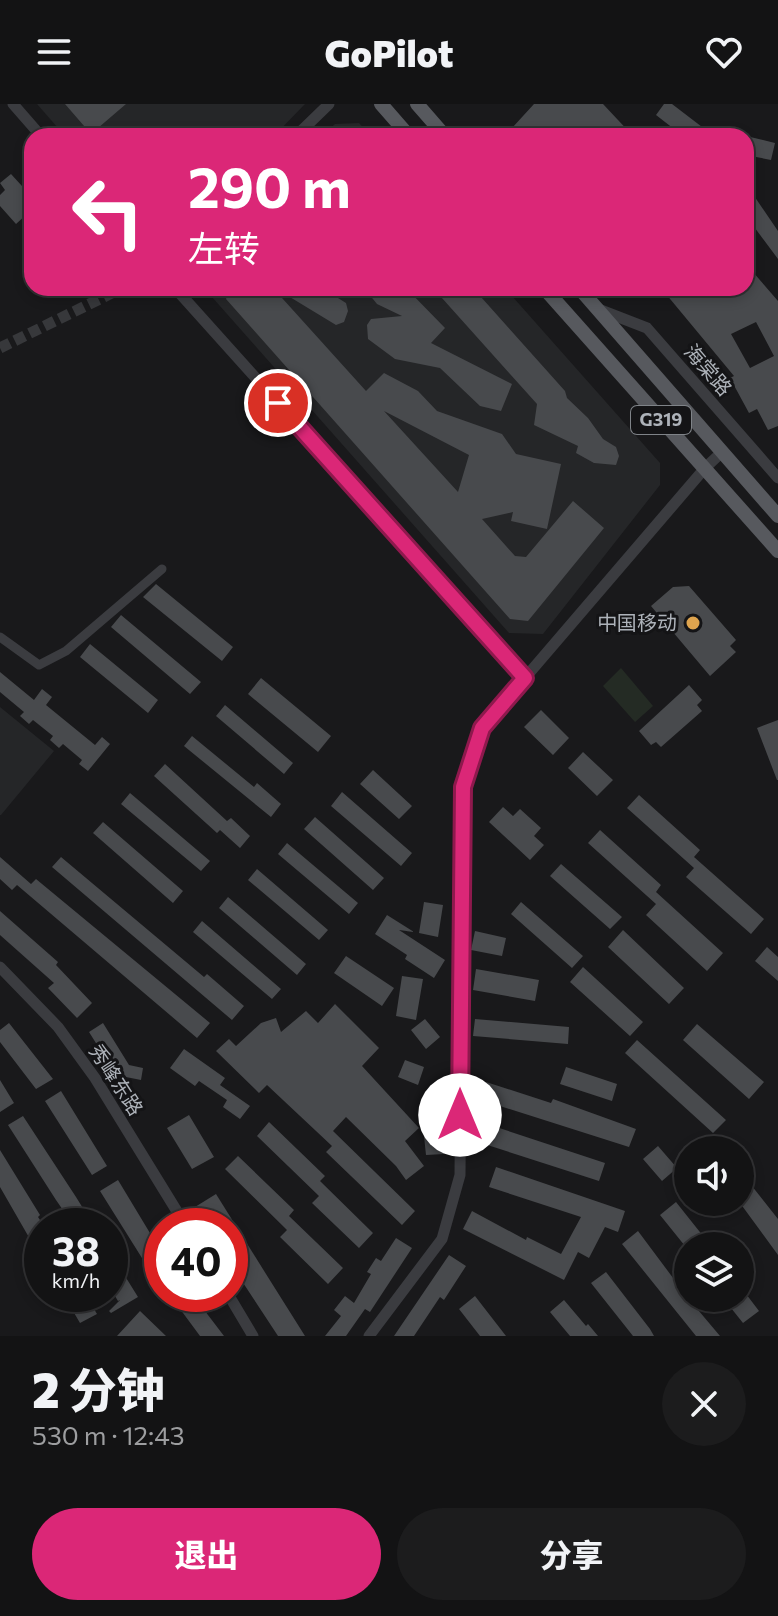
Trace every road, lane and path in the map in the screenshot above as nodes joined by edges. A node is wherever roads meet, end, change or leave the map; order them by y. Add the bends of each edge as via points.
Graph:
1 (13, 104) edge
2 (329, 104) edge
3 (381, 104) edge
4 (417, 104) edge
5 (34, 128) edge
6 (304, 128) edge
7 (402, 128) edge
8 (438, 128) edge
9 (182, 296) edge
10 (551, 296) edge
11 (586, 296) edge
12 (596, 308) junction
13 (722, 452) junction
14 (705, 468) junction
15 (778, 478) edge
16 (778, 516) edge
17 (778, 551) edge
18 (162, 569) dead end
19 (0, 637) edge
20 (525, 678) junction
21 (0, 967) edge
22 (175, 1208) edge
23 (239, 1312) edge
24 (253, 1336) edge
25 (369, 1336) edge

1 - 5 street
2 - 6 street
3 - 7 main road
4 - 8 main road
9 - 20 street
10 - 14 main road, G319
11 - 12 main road, G319
12 - 13 main road, G319
12 - 15 street, 海棠路 via 647,328
13 - 14 street
13 - 16 main road, G319
14 - 17 main road, G319
14 - 20 street
18 - 19 street via 66,651 39,665
20 - 25 street via 482,728 463,787 460,1175 442,1239
21 - 22 street, 秀峰东路 via 68,1039
23 - 24 street

